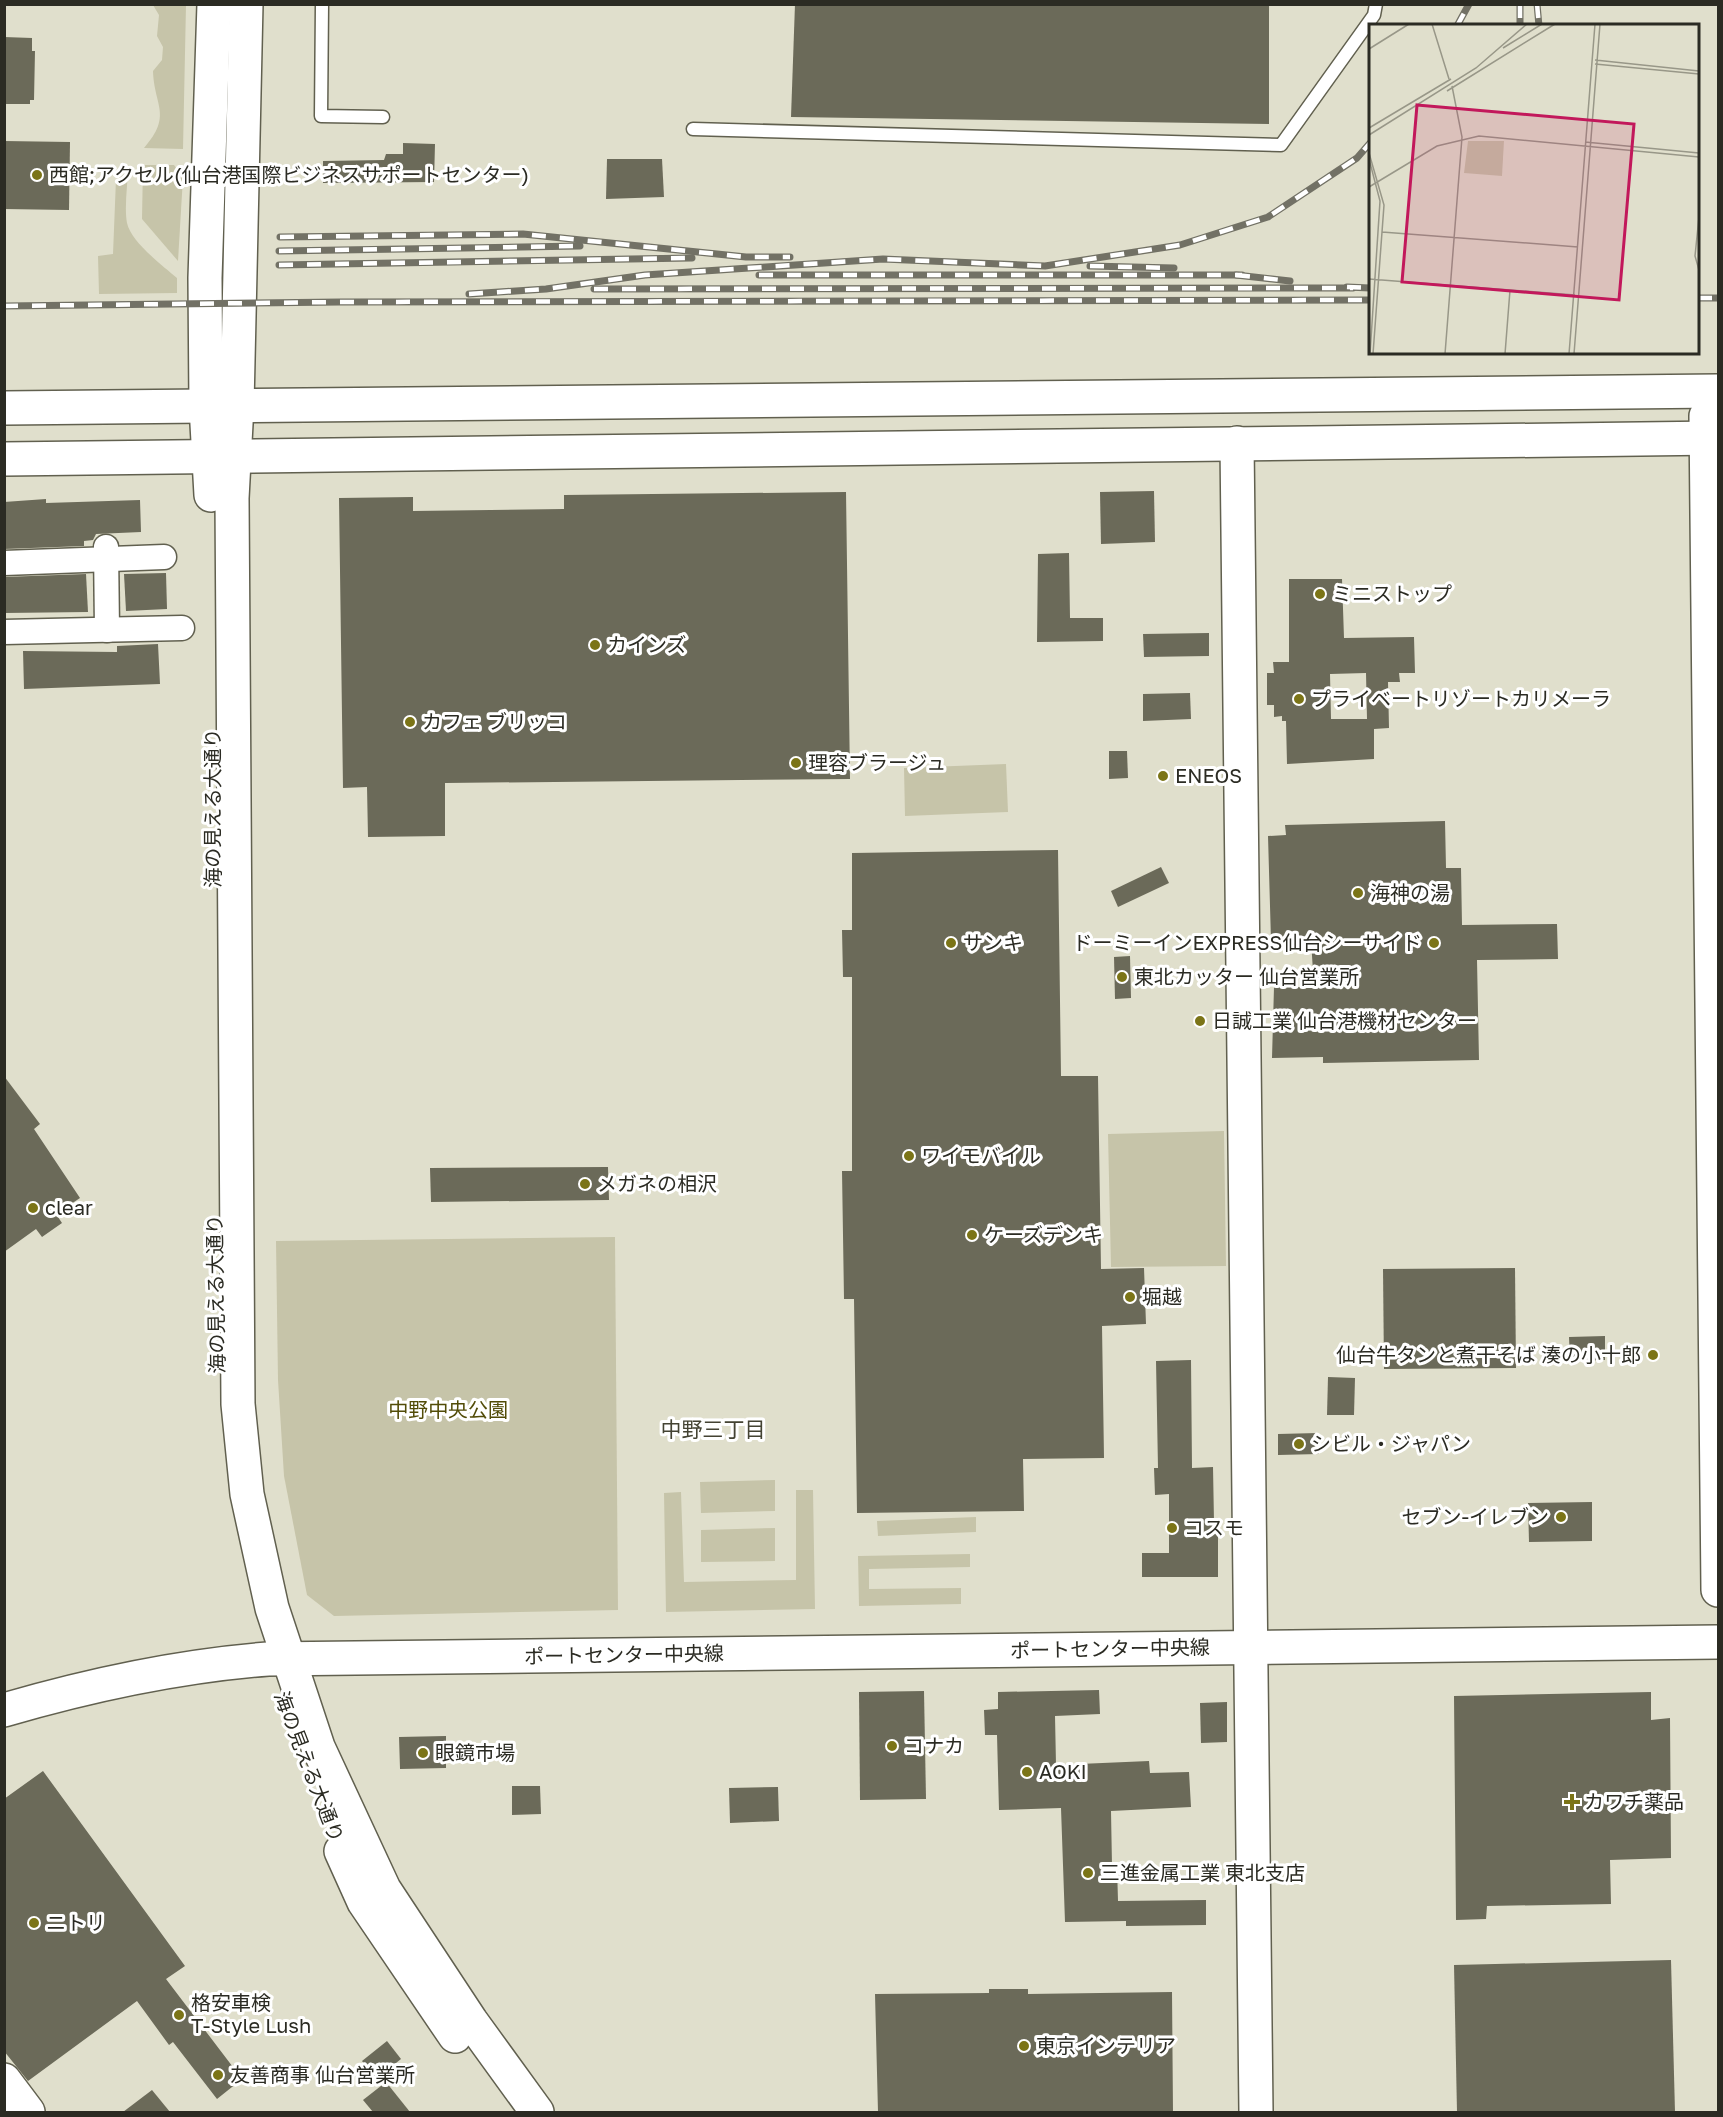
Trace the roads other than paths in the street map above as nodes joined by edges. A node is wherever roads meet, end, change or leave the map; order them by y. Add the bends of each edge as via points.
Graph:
1 (214, 4) edge
2 (246, 4) edge
3 (322, 4) edge
4 (1376, 4) edge
5 (383, 117) dead end
6 (693, 129) dead end
7 (1712, 392) edge
8 (222, 406) junction
9 (4, 408) edge
10 (1713, 438) edge
11 (1237, 443) junction
12 (221, 456) junction
13 (4, 459) edge
14 (106, 553) junction
15 (164, 557) dead end
16 (4, 563) edge
17 (182, 628) dead end
18 (107, 630) junction
19 (4, 632) edge
20 (1715, 1063) edge
21 (1719, 1590) edge
22 (1719, 1642) edge
23 (1249, 1648) junction
24 (278, 1659) junction
25 (4, 1710) edge
26 (4, 2080) edge
27 (28, 2112) edge
28 (511, 2112) edge
29 (537, 2112) edge
30 (1256, 2112) edge

1 - 8 street via 205,278
2 - 8 street
3 - 5 lane via 321,116
4 - 6 lane via 1374,15 1281,145
7 - 8 street
7 - 10 street
8 - 9 street
8 - 12 street, 海の見える大通り
10 - 11 street
10 - 20 street
11 - 12 street
11 - 23 street
12 - 13 street
12 - 24 street, 海の見える大通り via 218,1400 228,1496 252,1610
14 - 15 street
14 - 16 street
14 - 18 street
17 - 18 street
18 - 19 street
20 - 21 street
22 - 23 street, ポートセンター中央線
23 - 24 street, ポートセンター中央線
23 - 30 street
24 - 25 street, ポートセンター中央線 via 217,1663 153,1674
24 - 28 street, 海の見える大通り via 300,1756 364,1902 394,1951
24 - 29 street via 384,1889
26 - 27 street

